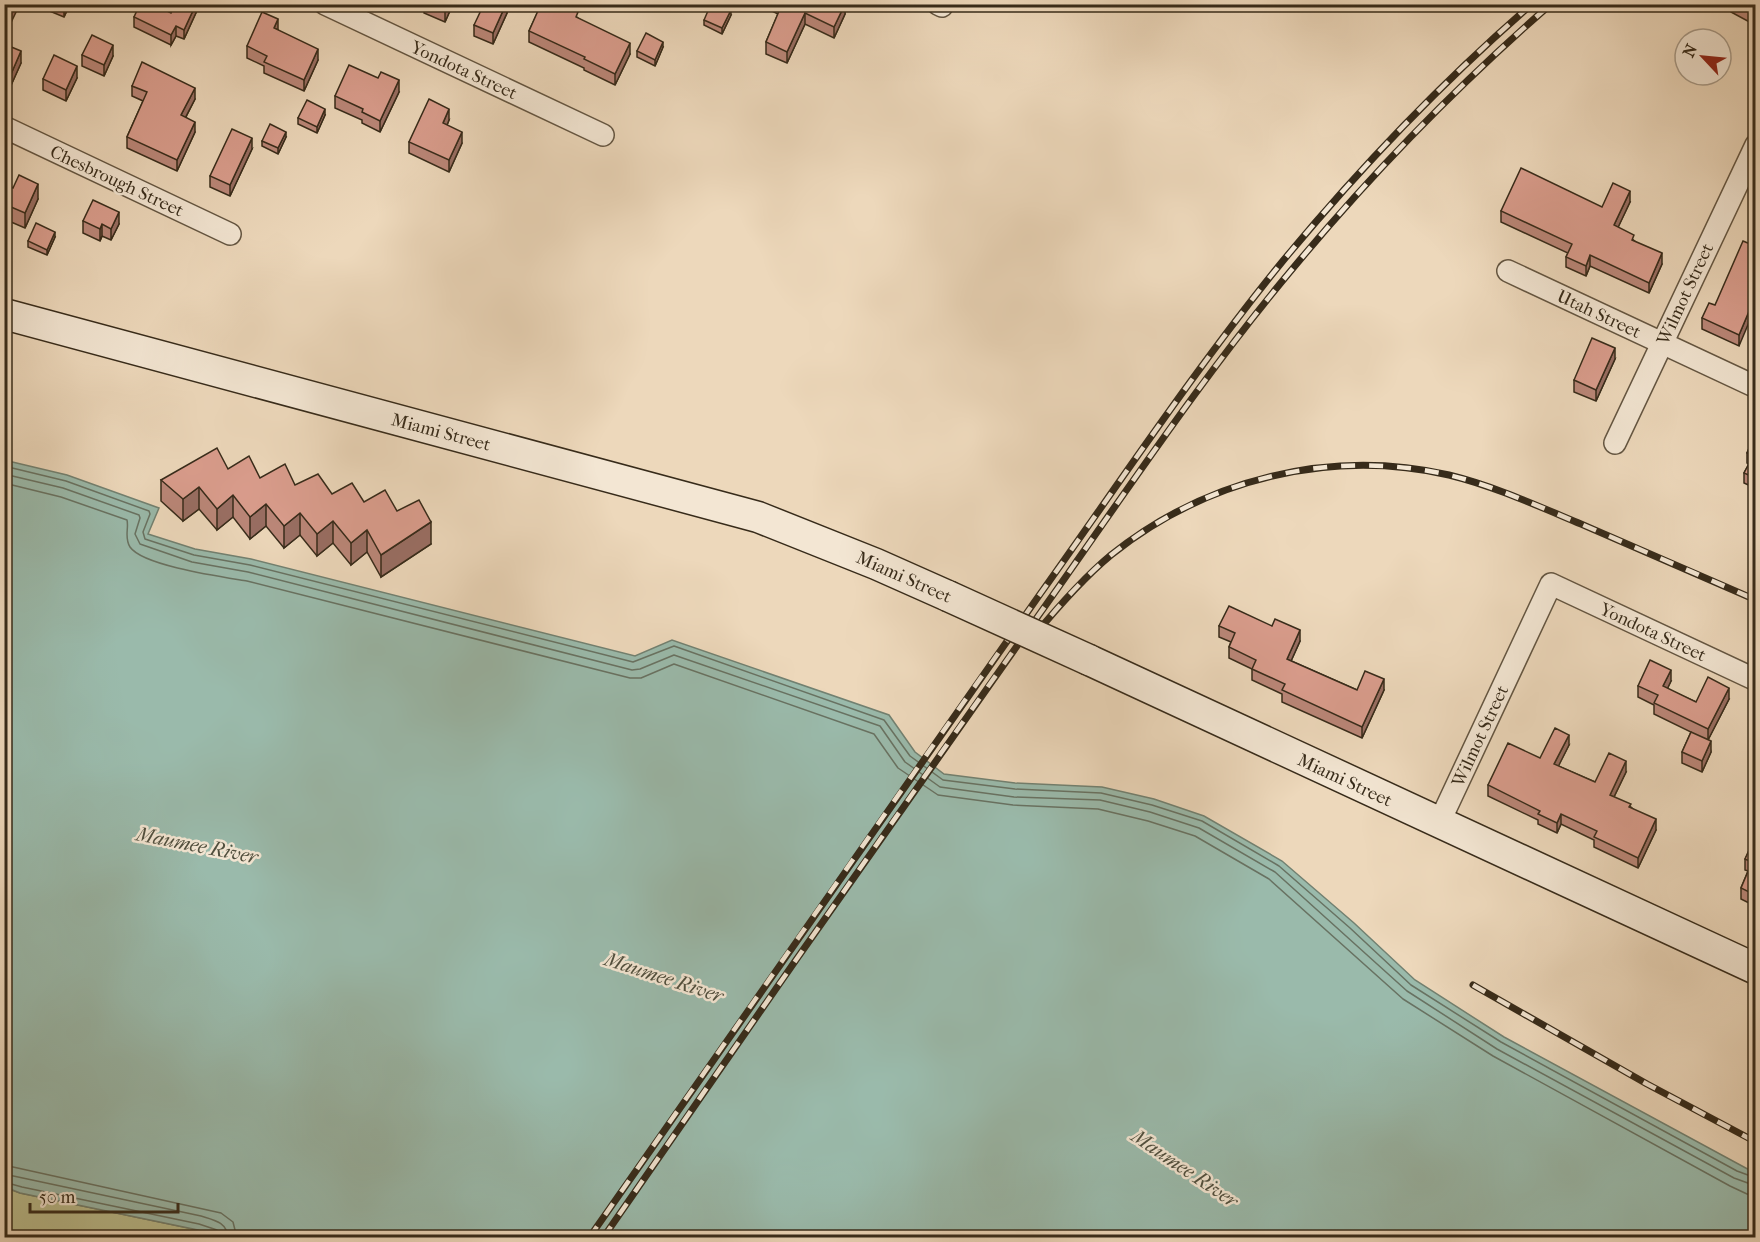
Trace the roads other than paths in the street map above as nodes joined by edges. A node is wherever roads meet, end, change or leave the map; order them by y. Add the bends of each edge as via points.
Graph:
1 (325, 4) edge
2 (4, 127) edge
3 (603, 135) dead end
4 (1755, 145) edge
5 (231, 234) dead end
6 (1508, 271) dead end
7 (4, 314) edge
8 (1662, 344) junction
9 (1755, 387) edge
10 (1615, 444) dead end
11 (1551, 584) joint
12 (1755, 680) edge
13 (1439, 823) junction
14 (1755, 969) edge

1 - 3 street, Yondota Street
2 - 5 street, Chesbrough Street
4 - 8 street, Wilmot Street
6 - 8 street, Utah Street
7 - 13 street, Miami Street, bridge via 758,517 948,596
8 - 9 street, Utah Street
8 - 10 street, Wilmot Street
11 - 12 street, Yondota Street
11 - 13 street, Wilmot Street
13 - 14 street, Miami Street

